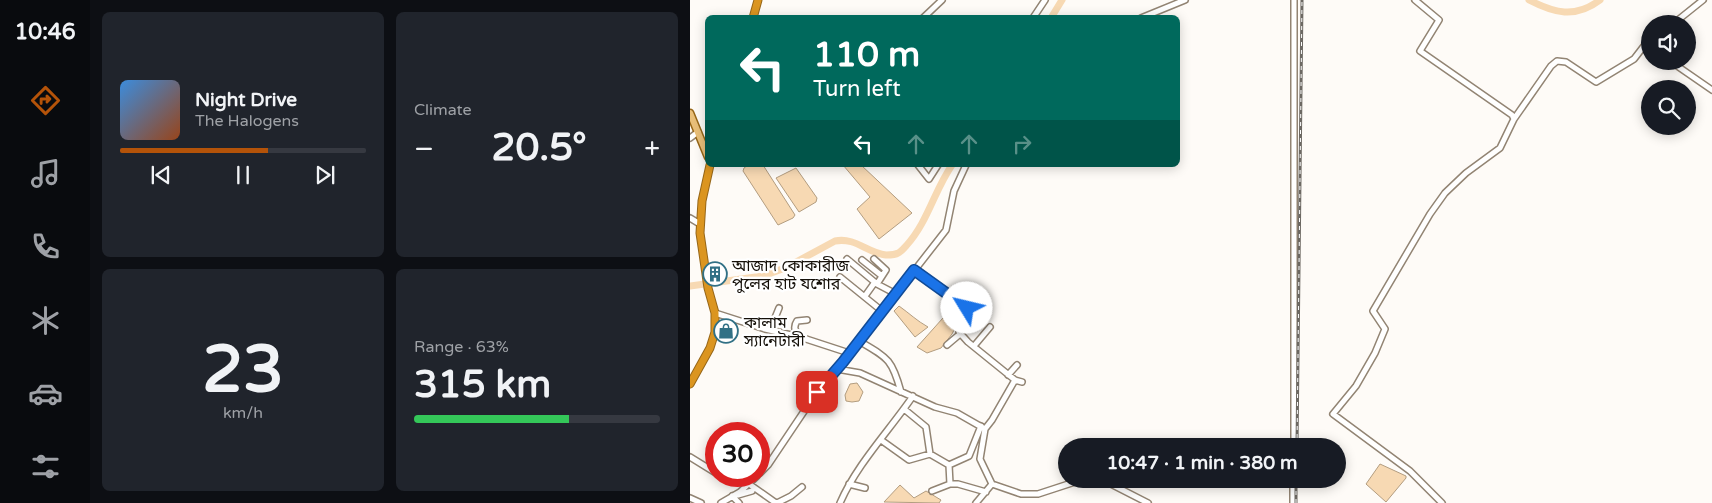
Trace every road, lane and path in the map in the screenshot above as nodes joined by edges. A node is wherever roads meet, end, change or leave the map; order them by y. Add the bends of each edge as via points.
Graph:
1 (758, 0) edge
2 (942, 0) edge
3 (1044, 0) edge
4 (1185, 0) edge
5 (1294, 0) edge
6 (1415, 0) edge
7 (1703, 0) edge
8 (754, 15) edge
9 (926, 15) edge
10 (1035, 15) edge
11 (1148, 15) edge
12 (1684, 15) edge
13 (1641, 50) edge
14 (1683, 70) edge
15 (1712, 90) edge
16 (690, 114) edge
17 (1514, 119) junction
18 (698, 132) junction
19 (690, 138) edge
20 (705, 150) edge
21 (710, 167) edge
22 (920, 167) edge
23 (937, 167) edge
24 (965, 167) edge
25 (690, 218) edge
26 (700, 224) junction
27 (847, 259) dead end
28 (874, 259) dead end
29 (862, 260) dead end
30 (914, 270) junction
31 (882, 276) junction
32 (840, 277) dead end
33 (876, 283) junction
34 (896, 294) junction
35 (864, 296) junction
36 (779, 308) dead end
37 (882, 311) junction
38 (715, 313) junction
39 (807, 320) dead end
40 (990, 328) dead end
41 (770, 330) junction
42 (960, 334) junction
43 (800, 337) junction
44 (860, 341) junction
45 (947, 345) dead end
46 (974, 346) junction
47 (849, 353) junction
48 (1017, 365) dead end
49 (837, 369) junction
50 (1008, 375) junction
51 (1014, 380) junction
52 (1022, 382) dead end
53 (690, 384) edge
54 (901, 392) junction
55 (913, 396) junction
56 (904, 409) junction
57 (983, 428) junction
58 (1294, 438) edge
59 (881, 440) junction
60 (930, 454) junction
61 (690, 457) edge
62 (770, 462) edge
63 (949, 465) junction
64 (705, 466) edge
65 (850, 484) junction
66 (950, 484) junction
67 (992, 484) junction
68 (745, 487) edge
69 (750, 487) edge
70 (753, 487) edge
71 (802, 487) dead end
72 (865, 488) dead end
73 (1293, 488) edge
74 (932, 491) dead end
75 (986, 492) junction
76 (732, 496) junction
77 (690, 498) edge
78 (701, 503) edge
79 (720, 503) edge
80 (739, 503) edge
81 (776, 503) edge
82 (840, 503) edge
83 (976, 503) edge
84 (1148, 503) edge
85 (1293, 503) edge
86 (1442, 503) edge

1 - 8 highway
2 - 9 street
3 - 10 street
4 - 11 street
5 - 58 street
6 - 17 street via 1439,20 1420,50
7 - 12 street
13 - 17 street via 1634,59 1596,82 1566,62 1557,61
14 - 15 street
16 - 18 main road
17 - 86 street via 1500,148 1466,173 1445,193 1430,214 1373,311 1385,329 1375,353 1356,386 1333,414 1410,471
18 - 19 street
18 - 20 main road
21 - 26 highway
22 - 23 street via 929,179
24 - 30 street via 954,191 946,230
25 - 26 street
26 - 38 highway via 708,288
27 - 33 street
28 - 31 street via 886,270
29 - 31 street
30 - 34 street
30 - 42 street via 967,308
31 - 33 street
32 - 35 street
33 - 34 street
33 - 35 street
34 - 37 street
35 - 37 street
36 - 41 street
37 - 44 street
38 - 41 street
38 - 53 highway via 714,338
39 - 43 street via 797,321 794,325
40 - 46 street
41 - 43 street
42 - 45 street
42 - 46 street
43 - 47 street
44 - 47 street
44 - 54 street via 891,364
46 - 50 street
47 - 49 street
48 - 50 street
49 - 54 street via 860,373
49 - 62 street via 817,392
50 - 51 street
51 - 52 street
51 - 57 street via 992,420
54 - 55 street
55 - 56 street
55 - 57 street
56 - 59 street
56 - 60 street via 926,427
57 - 63 street via 969,456
57 - 67 street via 980,459
59 - 60 street via 909,460
59 - 65 street
60 - 63 street
61 - 64 street
63 - 66 street
65 - 72 street
65 - 82 street
66 - 74 street
66 - 75 street
67 - 75 street
67 - 84 street via 1021,494 1038,494 1084,479 1101,479
68 - 76 street
69 - 76 street via 752,492
70 - 81 street
71 - 81 street
73 - 85 street
75 - 83 street
76 - 79 street
76 - 80 street
77 - 78 street

